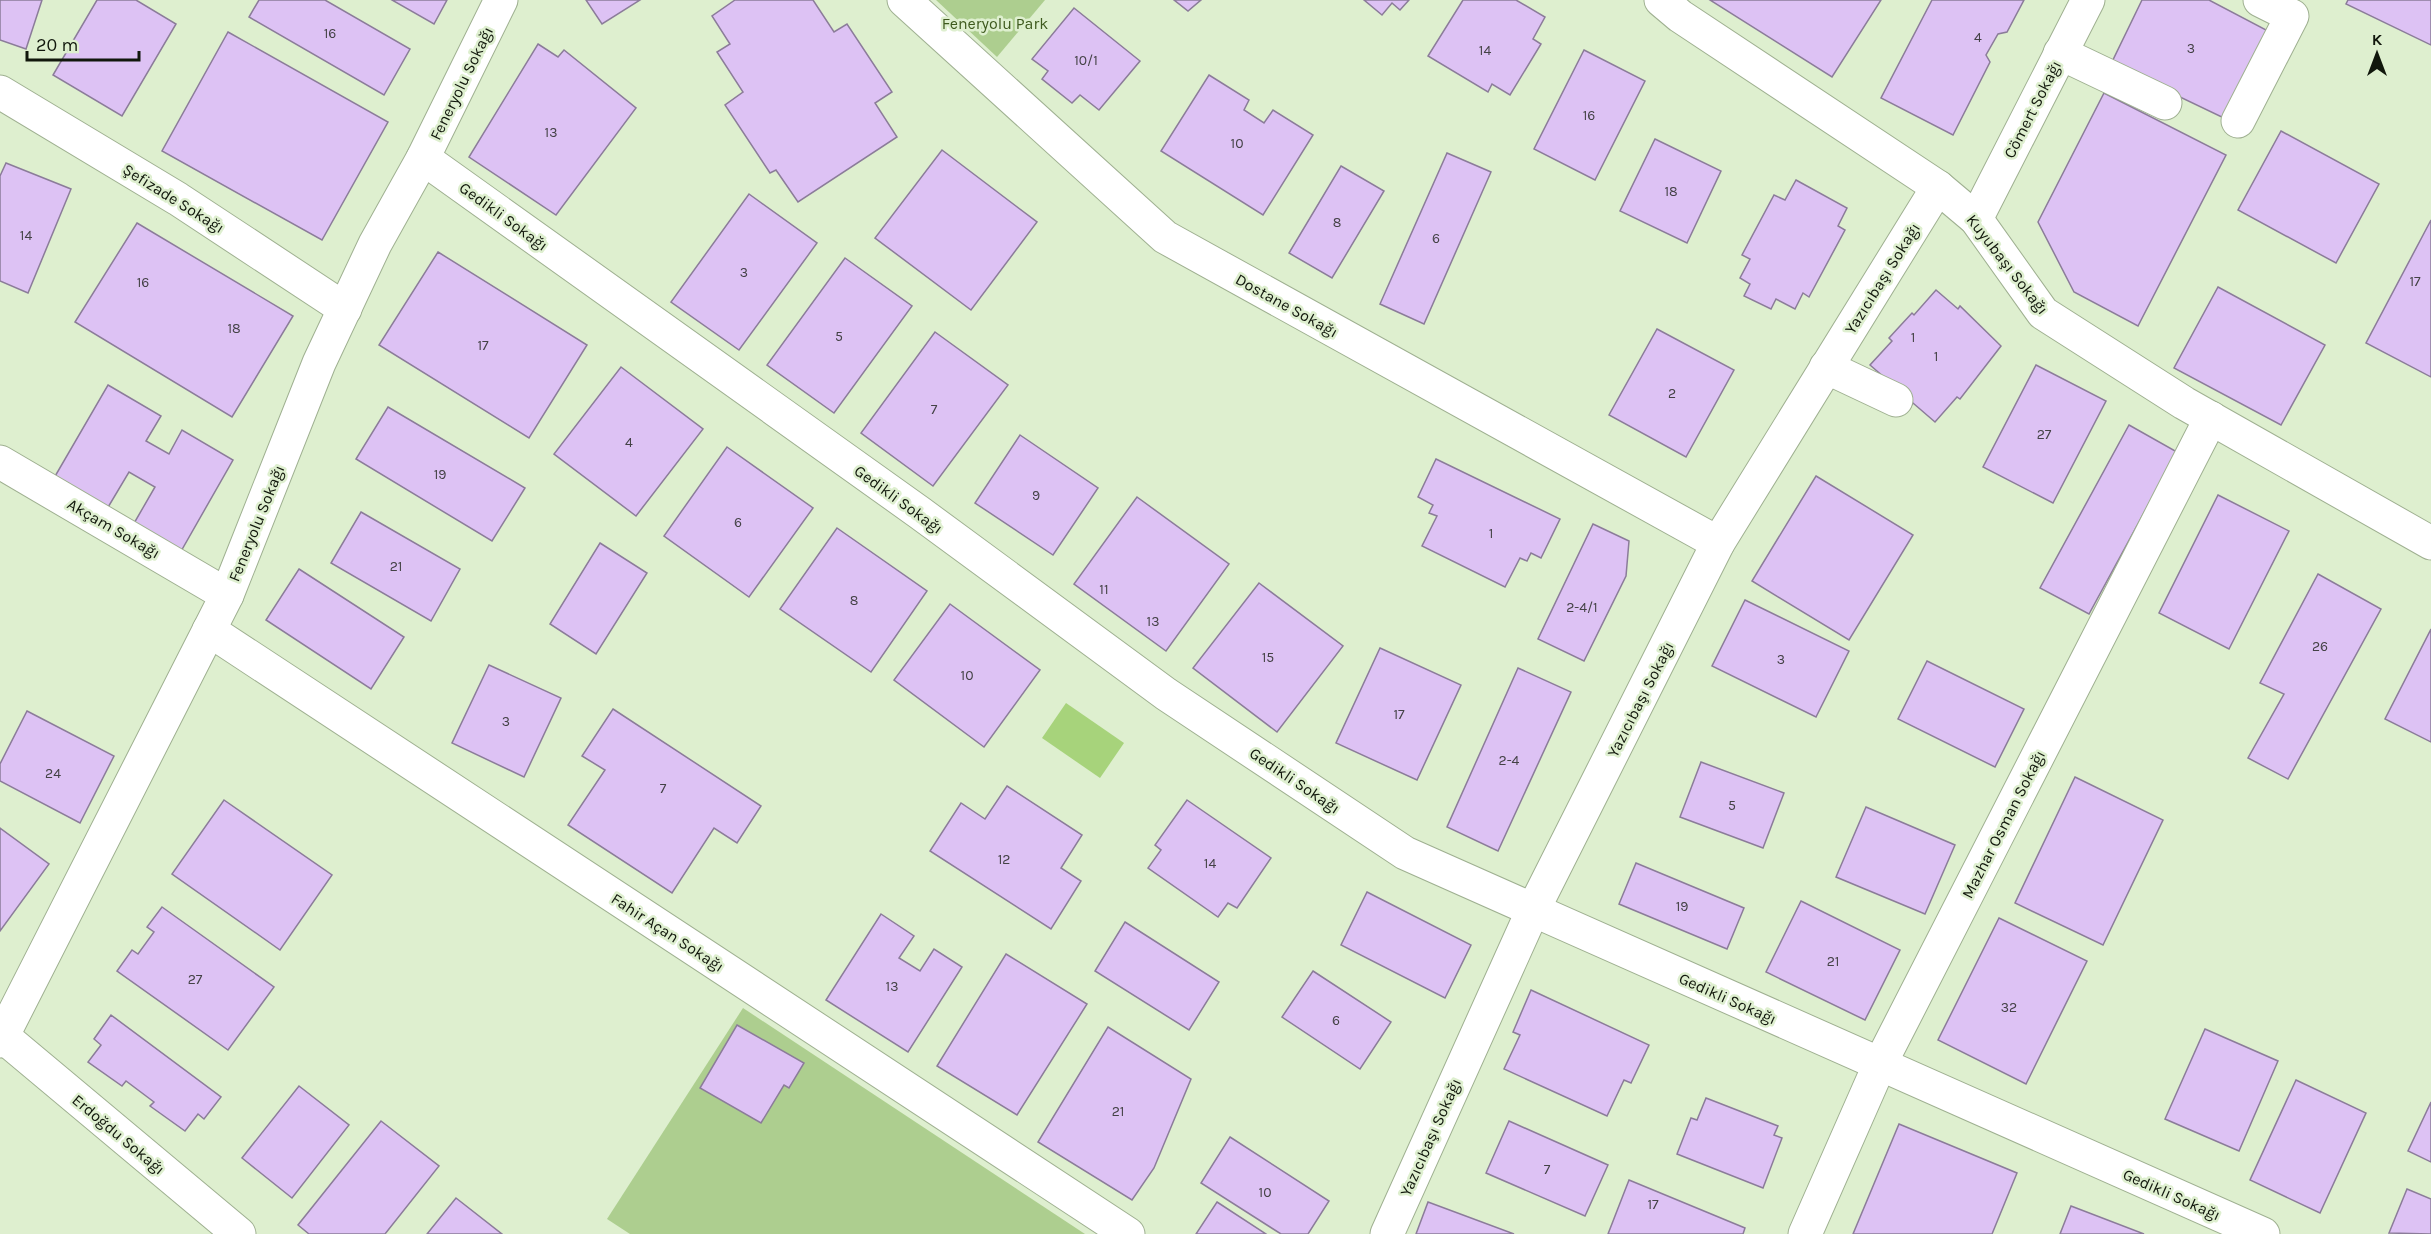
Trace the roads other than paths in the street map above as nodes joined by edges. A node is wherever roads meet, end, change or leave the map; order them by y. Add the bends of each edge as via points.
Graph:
1 (501, 0) edge
2 (904, 0) edge
3 (1661, 0) edge
4 (2088, 0) edge
5 (2260, 0) edge
6 (2060, 53) junction
7 (0, 92) edge
8 (2165, 103) dead end
9 (2238, 121) dead end
10 (423, 158) junction
11 (1938, 187) junction
12 (1976, 219) junction
13 (345, 309) junction
14 (1826, 367) junction
15 (1896, 400) dead end
16 (2211, 418) junction
17 (0, 462) edge
18 (1718, 543) junction
19 (2431, 543) edge
20 (227, 595) junction
21 (209, 630) junction
22 (1533, 910) junction
23 (1, 1037) edge
24 (1879, 1066) junction
25 (239, 1234) edge
26 (1128, 1234) edge
27 (1387, 1234) edge
28 (1805, 1234) edge
29 (2263, 1234) edge

1 - 10 street, Feneryolu Sokağı
2 - 18 street, Dostane Sokağı via 1165,237
3 - 11 street, Kuyubaşı Sokağı
4 - 6 street, Cömert Sokağı
5 - 9 street via 2292,16
6 - 8 street
6 - 12 street, Cömert Sokağı
7 - 13 street, Şefizade Sokağı via 178,199
10 - 13 street, Feneryolu Sokağı via 375,244
10 - 22 street, Gedikli Sokağı via 1166,694 1405,853
11 - 12 street, Kuyubaşı Sokağı
11 - 14 street, Yazıcıbaşı Sokağı
12 - 16 street, Kuyubaşı Sokağı via 2043,313
13 - 20 street, Feneryolu Sokağı
14 - 15 street
14 - 18 street, Yazıcıbaşı Sokağı
16 - 19 street, Kuyubaşı Sokağı
16 - 24 street, Mazhar Osman Sokağı
17 - 20 street, Akçam Sokağı
18 - 22 street, Yazıcıbaşı Sokağı
20 - 21 street, Feneryolu Sokağı
21 - 23 street, Feneryolu Sokağı
21 - 26 street, Fahir Açan Sokağı
22 - 24 street, Gedikli Sokağı
22 - 27 street, Yazıcıbaşı Sokağı
23 - 25 street, Erdoğdu Sokağı
24 - 28 street, Mazhar Osman Sokağı
24 - 29 street, Gedikli Sokağı

